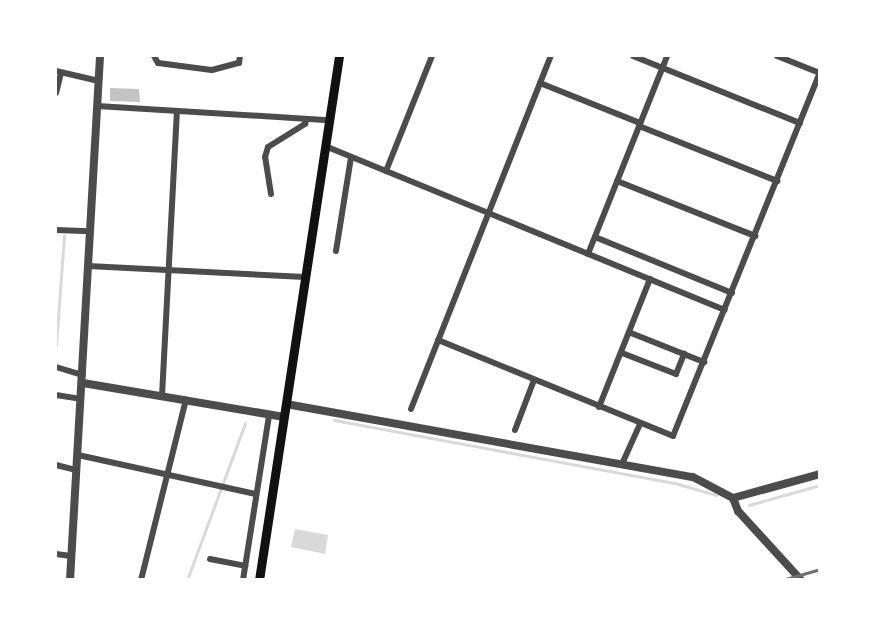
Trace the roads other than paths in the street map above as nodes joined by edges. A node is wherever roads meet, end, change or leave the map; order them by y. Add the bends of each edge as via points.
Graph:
1 (100, 56) edge
2 (154, 56) edge
3 (240, 56) edge
4 (339, 56) edge
5 (432, 56) edge
6 (551, 56) edge
7 (633, 56) edge
8 (667, 56) edge
9 (777, 56) edge
10 (662, 67) junction
11 (58, 72) edge
12 (819, 73) edge
13 (99, 81) junction
14 (540, 83) junction
15 (56, 93) edge
16 (97, 106) junction
17 (177, 111) junction
18 (306, 119) junction
19 (329, 120) junction
20 (801, 123) junction
21 (639, 124) junction
22 (325, 146) junction
23 (351, 157) junction
24 (386, 171) junction
25 (617, 181) junction
26 (777, 181) junction
27 (271, 194) dead end
28 (488, 213) junction
29 (56, 230) edge
30 (90, 231) junction
31 (755, 236) junction
32 (595, 237) junction
33 (336, 251) dead end
34 (588, 254) junction
35 (88, 266) junction
36 (168, 271) junction
37 (305, 277) junction
38 (650, 279) junction
39 (732, 293) junction
40 (725, 310) junction
41 (631, 333) junction
42 (438, 340) junction
43 (622, 353) junction
44 (684, 354) junction
45 (704, 362) junction
46 (56, 367) edge
47 (83, 379) junction
48 (534, 380) junction
49 (56, 395) edge
50 (162, 396) junction
51 (81, 399) junction
52 (186, 400) junction
53 (286, 404) junction
54 (599, 407) junction
55 (411, 409) dead end
56 (269, 415) junction
57 (284, 417) junction
58 (640, 424) junction
59 (515, 430) dead end
60 (78, 455) junction
61 (622, 464) junction
62 (56, 465) edge
63 (76, 470) junction
64 (819, 474) edge
65 (169, 475) junction
66 (256, 494) junction
67 (734, 498) junction
68 (56, 554) edge
69 (71, 556) junction
70 (210, 559) dead end
71 (245, 566) junction
72 (70, 579) edge
73 (141, 579) edge
74 (243, 579) edge
75 (259, 579) edge
76 (801, 579) edge

1 - 13 street
2 - 3 street via 158,63 212,70 239,63
4 - 19 main road
5 - 24 street
6 - 14 street
7 - 10 street
8 - 10 street
9 - 12 street
10 - 20 street
10 - 21 street
11 - 13 street
11 - 15 street
12 - 20 street
13 - 16 street
14 - 21 street
14 - 28 street
16 - 17 street
16 - 30 street
17 - 18 street
17 - 36 street
18 - 19 street
18 - 27 street via 305,124 268,147 265,157
19 - 22 main road
20 - 26 street
21 - 25 street
21 - 26 street
22 - 23 street
22 - 37 main road
23 - 24 street
23 - 33 street
24 - 28 street
25 - 31 street
25 - 32 street
26 - 31 street
28 - 34 street
28 - 42 street
29 - 30 street
30 - 35 street
31 - 39 street
32 - 34 street
32 - 39 street
34 - 38 street
35 - 36 street
35 - 47 street
36 - 37 street
36 - 50 street
37 - 53 main road
38 - 40 street
38 - 41 street
39 - 40 street
40 - 45 street
41 - 43 street
41 - 44 street
42 - 48 street
42 - 55 street
43 - 44 street via 676,374
43 - 54 street
44 - 45 street
45 - 58 street via 673,436
46 - 47 street
47 - 50 street
47 - 51 street
48 - 54 street
48 - 59 street
49 - 51 street
50 - 52 street
51 - 60 street
52 - 56 street
52 - 65 street
53 - 57 main road
53 - 61 street
54 - 58 street
56 - 57 street
56 - 66 street
57 - 75 main road
58 - 61 street
60 - 63 street
60 - 65 street
61 - 67 street via 693,477
62 - 63 street
63 - 69 street
64 - 67 street
65 - 66 street
65 - 73 street
66 - 71 street
67 - 76 street via 738,511
68 - 69 street
69 - 72 street
70 - 71 street
71 - 74 street

